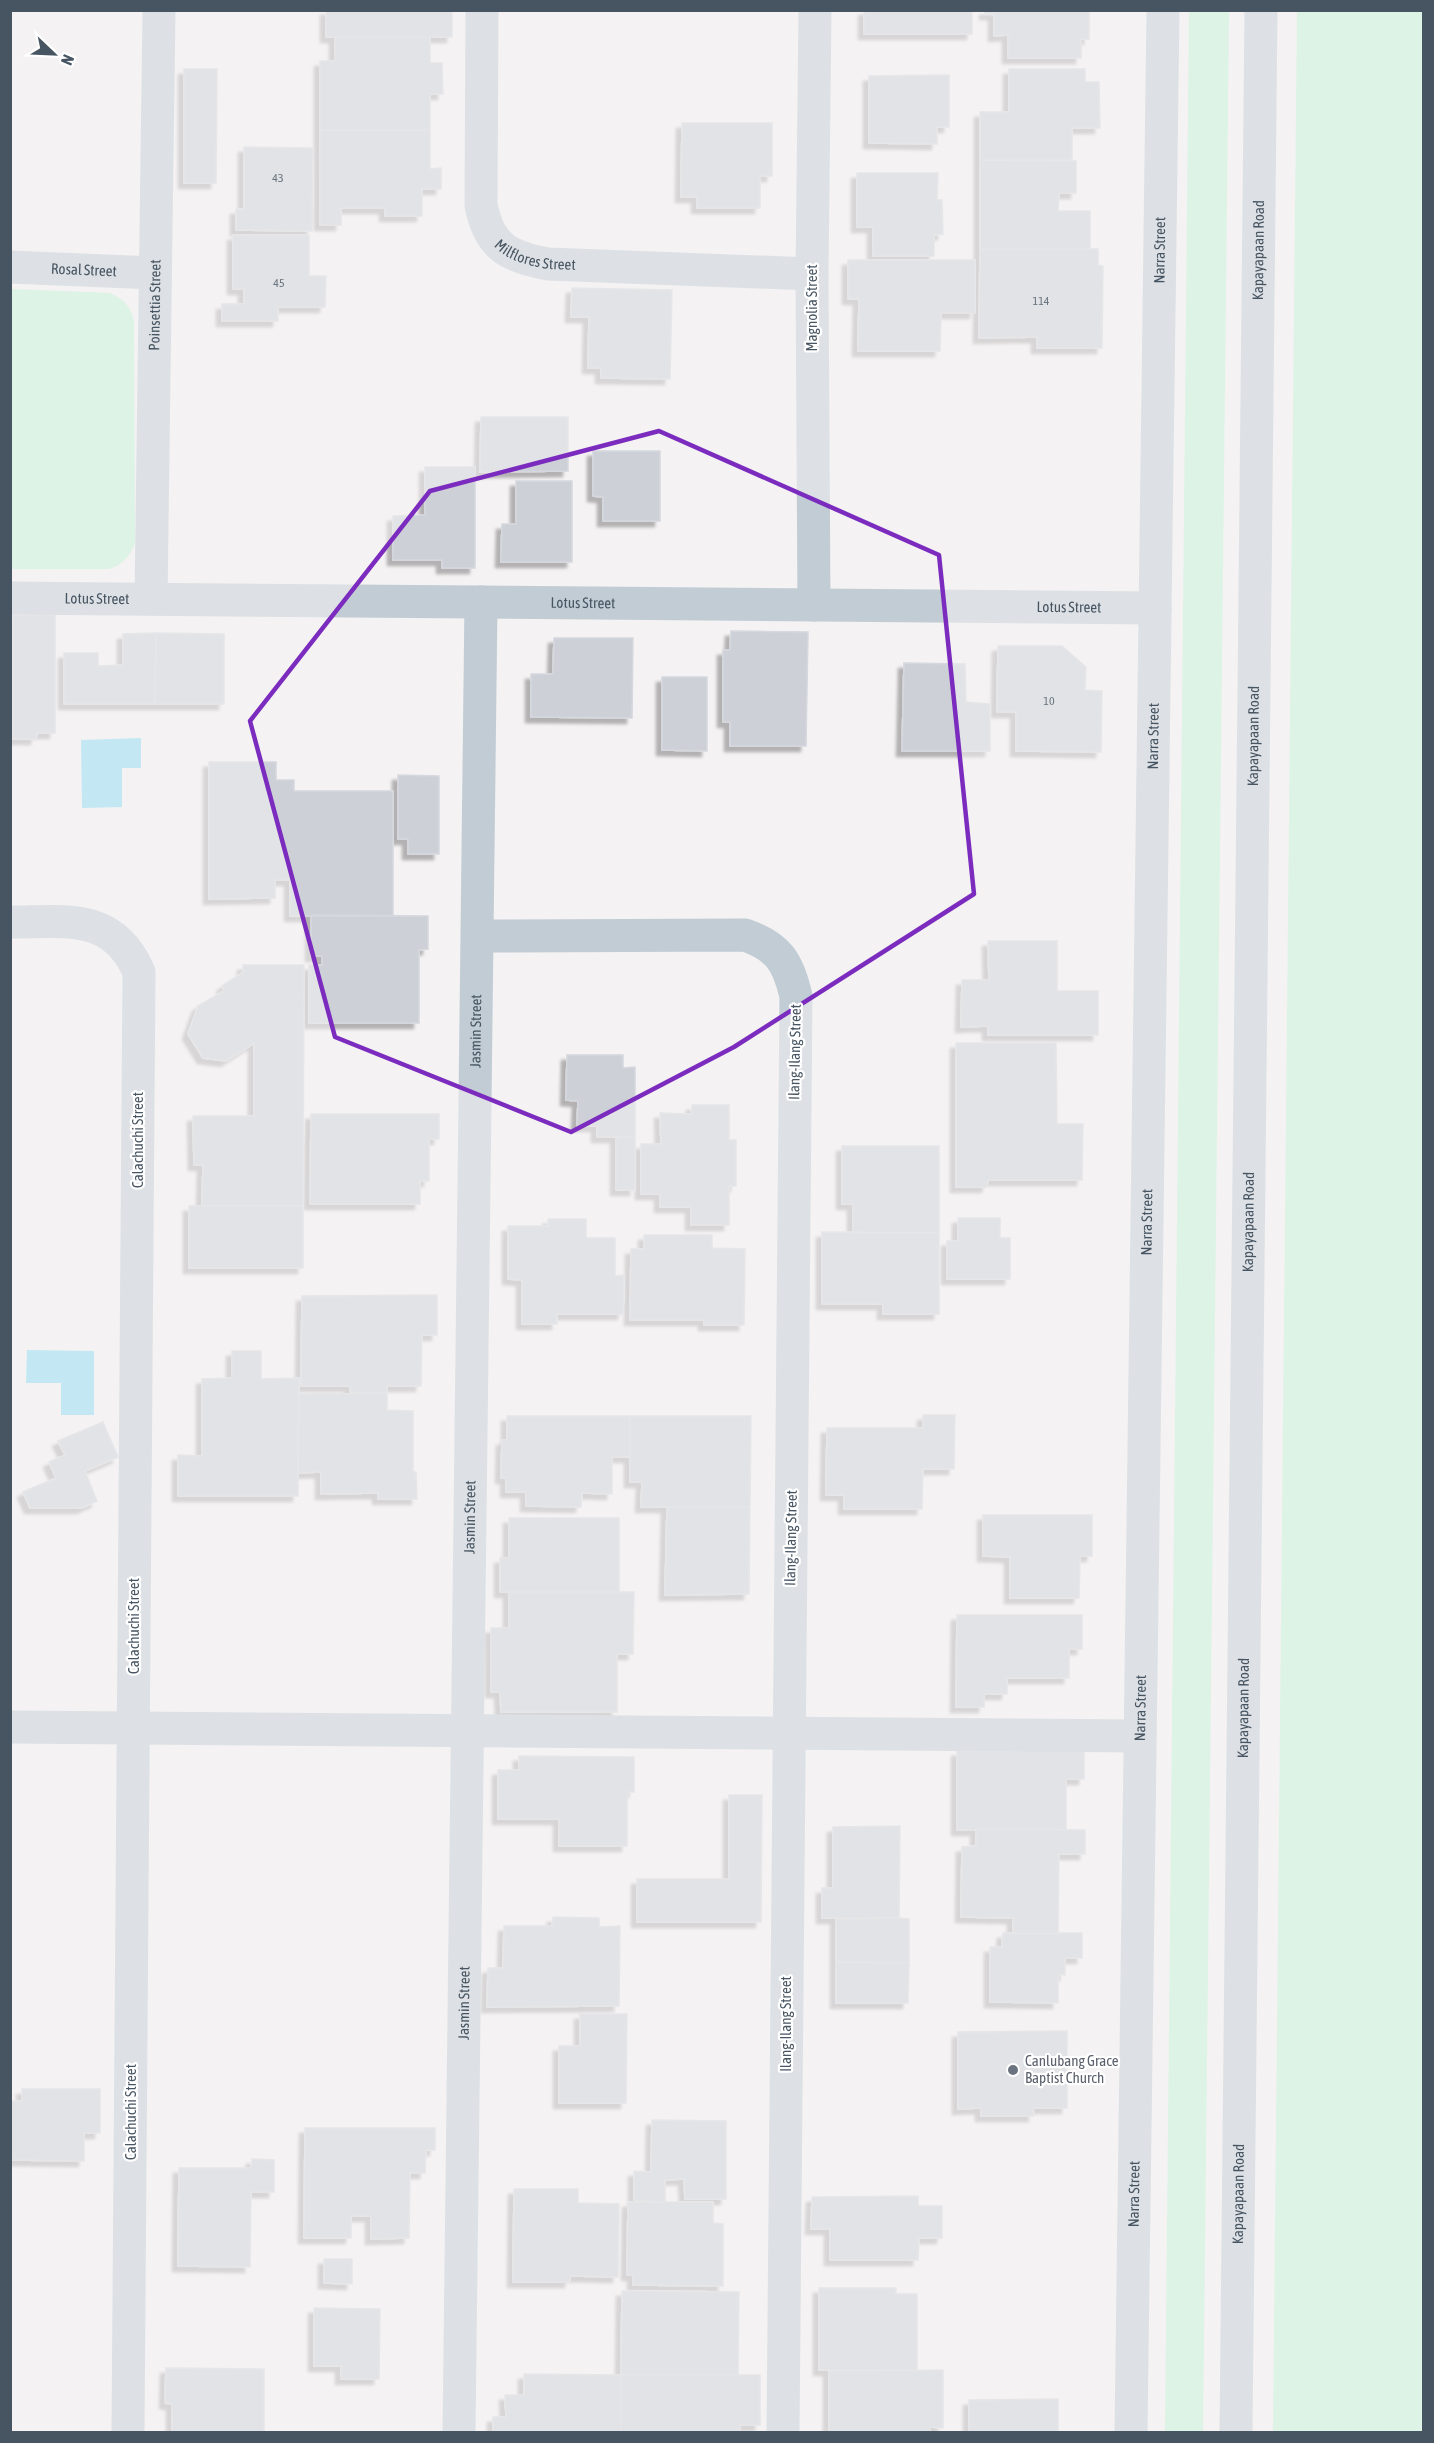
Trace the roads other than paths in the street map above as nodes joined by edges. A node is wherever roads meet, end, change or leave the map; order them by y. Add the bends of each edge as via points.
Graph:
1 (159, 10) edge
2 (482, 10) edge
3 (815, 10) edge
4 (1163, 10) edge
5 (1261, 10) edge
6 (10, 267) edge
7 (155, 273) junction
8 (812, 274) junction
9 (10, 598) edge
10 (151, 599) junction
11 (481, 602) junction
12 (814, 605) junction
13 (1155, 608) junction
14 (10, 922) edge
15 (478, 936) junction
16 (10, 1727) edge
17 (134, 1728) junction
18 (467, 1731) junction
19 (789, 1733) junction
20 (1140, 1736) junction
21 (129, 2433) edge
22 (459, 2433) edge
23 (783, 2433) edge
24 (1131, 2433) edge
25 (1236, 2433) edge

1 - 7 street, Poinsettia Street
2 - 8 street, Milflores Street via 481,206 485,223 502,248 515,256 549,264
3 - 8 street, Magnolia Street
4 - 13 street, Narra Street
5 - 25 street, Kapayapaan Road
6 - 7 street, Rosal Street
7 - 10 street, Poinsettia Street
8 - 12 street, Magnolia Street
9 - 10 street, Lotus Street
10 - 11 street, Lotus Street
11 - 12 street, Lotus Street
11 - 15 street, Jasmin Street
12 - 13 street, Lotus Street
13 - 20 street, Narra Street
14 - 17 street, Calachuchi Street via 94,925 130,951 139,972
15 - 18 street, Jasmin Street
15 - 19 street, Ilang-Ilang Street via 745,935 765,942 781,956 791,973 796,1008
16 - 17 street
17 - 18 street
17 - 21 street, Calachuchi Street
18 - 19 street
18 - 22 street, Jasmin Street
19 - 20 street
19 - 23 street, Ilang-Ilang Street
20 - 24 street, Narra Street

